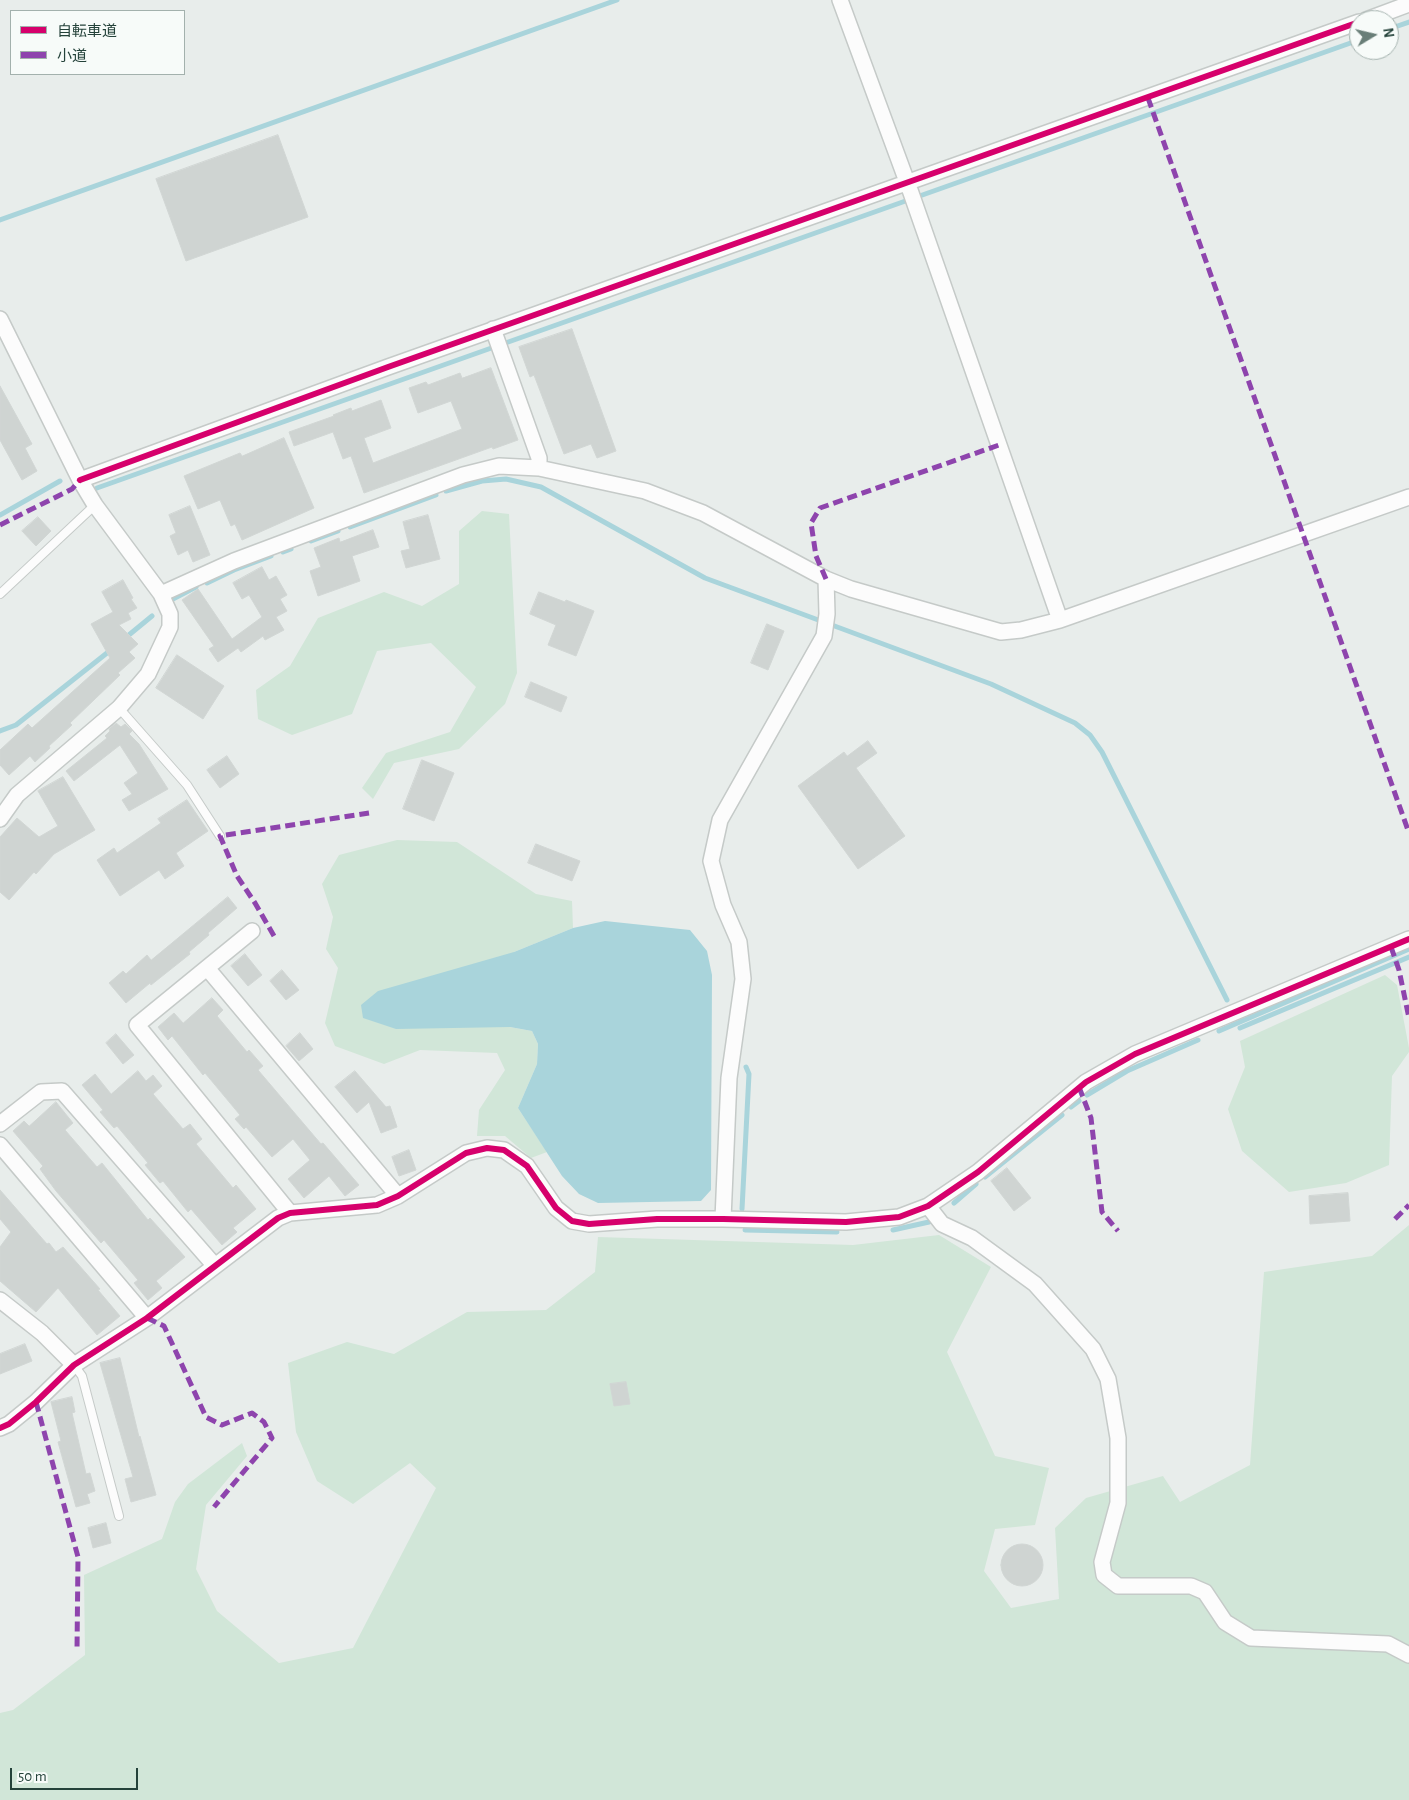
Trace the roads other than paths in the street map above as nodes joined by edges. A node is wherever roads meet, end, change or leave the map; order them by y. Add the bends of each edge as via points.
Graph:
1 (840, 0) edge
2 (1409, 4) edge
3 (1393, 10) edge
4 (1349, 26) edge
5 (908, 186) junction
6 (0, 319) edge
7 (493, 329) junction
8 (539, 468) junction
9 (80, 480) junction
10 (1409, 497) edge
11 (95, 506) junction
12 (826, 579) junction
13 (0, 594) edge
14 (161, 594) junction
15 (1060, 620) junction
16 (119, 708) junction
17 (0, 819) edge
18 (220, 836) dead end
19 (252, 931) dead end
20 (1409, 939) edge
21 (207, 968) junction
22 (0, 1124) edge
23 (0, 1146) edge
24 (398, 1196) junction
25 (928, 1206) junction
26 (290, 1213) junction
27 (723, 1219) junction
28 (215, 1266) junction
29 (0, 1300) edge
30 (148, 1318) junction
31 (74, 1365) junction
32 (0, 1428) edge
33 (119, 1516) dead end
34 (1409, 1655) edge

1 - 5 street
2 - 3 street
4 - 5 street
5 - 7 street
5 - 15 street
6 - 9 street
7 - 8 street via 539,458
7 - 9 street
8 - 12 street via 645,491 703,513
8 - 14 street via 499,466 463,475 234,561
9 - 11 street
10 - 15 street
11 - 13 lane
11 - 14 street
12 - 15 street via 1001,632
12 - 27 street via 824,636 720,820 711,861 722,905 739,942 743,979 729,1078
14 - 16 street via 170,614 170,627 148,674
16 - 17 street via 17,795
16 - 18 lane via 187,785
19 - 21 street
20 - 25 street via 1136,1054 1086,1082 978,1172
21 - 24 street
21 - 26 street via 137,1025
22 - 28 street via 40,1092 62,1091
23 - 30 street
24 - 26 street via 376,1206
24 - 27 street via 466,1153 487,1148 504,1150 527,1166 556,1208 572,1221 589,1224
25 - 27 street via 899,1217 846,1222
25 - 34 street via 942,1224 972,1238 1035,1284 1092,1349 1108,1379 1118,1438 1118,1503 1102,1562 1104,1575 1118,1586 1192,1586 1206,1592 1225,1622 1251,1638 1388,1644
26 - 28 street via 278,1218
28 - 30 street
29 - 31 street via 42,1333
30 - 31 street
31 - 32 street via 36,1402
31 - 33 lane via 82,1376

